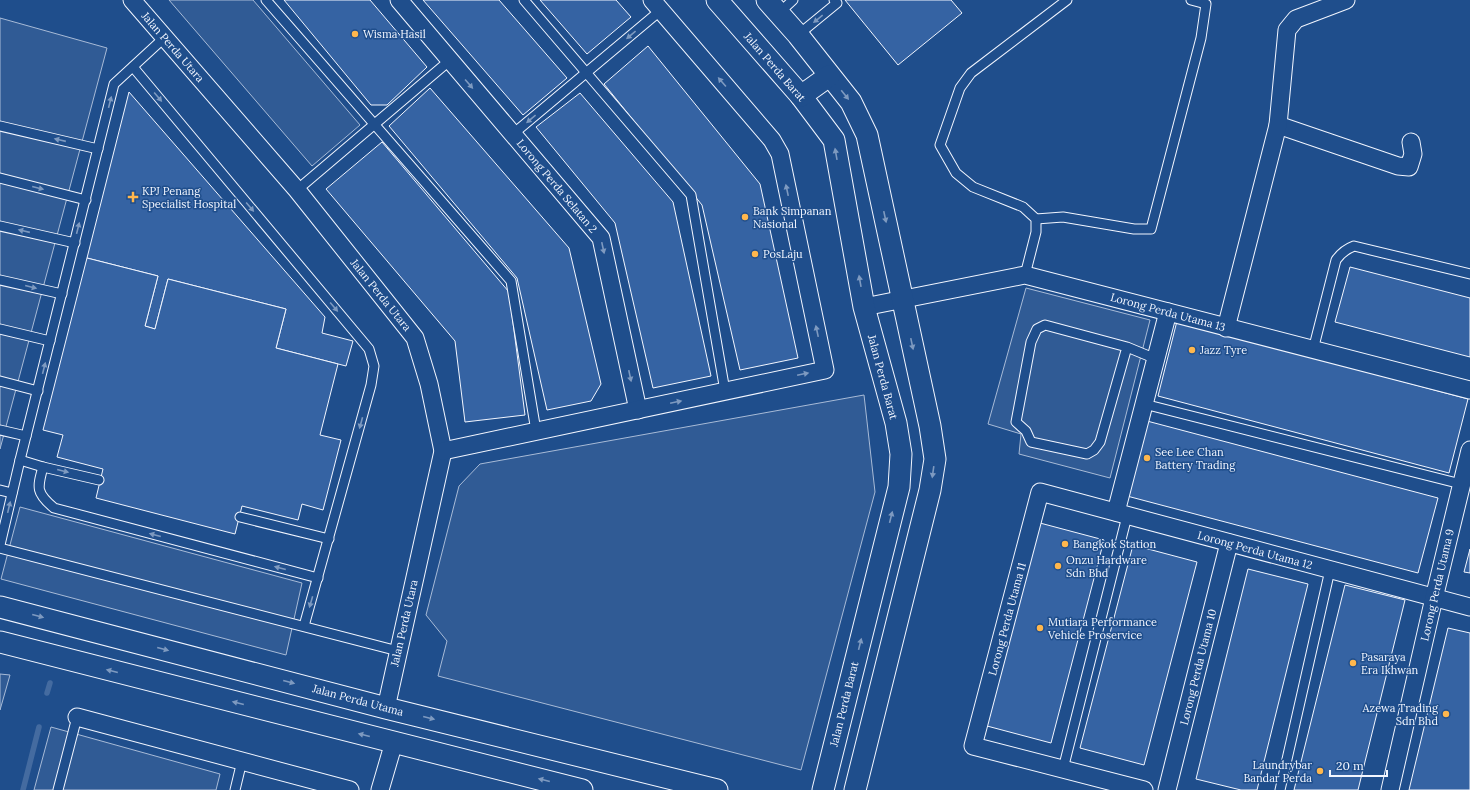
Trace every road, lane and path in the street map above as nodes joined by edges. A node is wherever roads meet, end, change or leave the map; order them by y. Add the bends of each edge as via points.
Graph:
1 (266, 0) edge
2 (399, 0) edge
3 (524, 0) edge
4 (717, 0) edge
5 (1067, 0) edge
6 (1191, 0) edge
7 (1346, 0) edge
8 (135, 1) edge
9 (836, 2) edge
10 (780, 4) edge
11 (656, 5) edge
12 (798, 35) junction
13 (165, 37) junction
14 (449, 61) junction
15 (133, 67) junction
16 (586, 73) junction
17 (829, 76) junction
18 (801, 96) junction
19 (375, 125) junction
20 (1278, 125) junction
21 (0, 126) edge
22 (513, 134) junction
23 (1411, 142) dead end
24 (98, 149) junction
25 (0, 178) edge
26 (297, 190) junction
27 (86, 200) junction
28 (1036, 219) junction
29 (0, 226) edge
30 (75, 243) junction
31 (1470, 274) edge
32 (1025, 275) junction
33 (0, 280) edge
34 (62, 294) junction
35 (902, 299) junction
36 (864, 306) junction
37 (1168, 312) junction
38 (1226, 328) junction
39 (0, 329) edge
40 (50, 341) junction
41 (1127, 347) junction
42 (1313, 350) junction
43 (1156, 359) junction
44 (0, 381) edge
45 (1470, 390) edge
46 (38, 391) junction
47 (725, 391) junction
48 (1144, 404) junction
49 (638, 410) junction
50 (0, 430) edge
51 (536, 432) junction
52 (26, 436) junction
53 (1470, 450) edge
54 (443, 451) junction
55 (20, 460) junction
56 (44, 467) junction
57 (100, 480) dead end
58 (1462, 484) junction
59 (0, 490) edge
60 (1040, 492) joint
61 (12, 493) junction
62 (1122, 514) junction
63 (240, 517) dead end
64 (329, 538) junction
65 (1229, 543) junction
66 (0, 547) edge
67 (1330, 570) junction
68 (318, 578) junction
69 (1434, 598) junction
70 (0, 606) edge
71 (1470, 608) edge
72 (304, 626) junction
73 (0, 642) edge
74 (398, 651) junction
75 (386, 708) junction
76 (77, 717) joint
77 (394, 742) junction
78 (242, 761) junction
79 (1064, 769) junction
80 (58, 790) edge
81 (235, 790) edge
82 (350, 790) edge
83 (380, 790) edge
84 (582, 790) edge
85 (717, 790) edge
86 (823, 790) edge
87 (855, 790) edge
88 (1144, 790) edge
89 (1167, 790) edge
90 (1280, 790) edge
91 (1390, 790) edge

1 - 19 lane
2 - 14 street, Lorong Perda Selatan 2
3 - 16 lane
4 - 18 street, Jalan Perda Barat
5 - 28 lane via 971,73 960,88 940,145 956,173 973,187 1023,207
6 - 28 lane via 1206,4 1201,38 1151,229 1134,229 1063,216
7 - 20 street via 1296,19 1287,30
8 - 13 street, Jalan Perda Utara
9 -> 12 lane
10 - 12 street
11 -> 16 lane
47 -> 11 street via 825,370 780,154 772,140
12 - 17 street
13 - 15 lane
13 - 26 street, Jalan Perda Utara
14 - 19 lane
14 -> 22 street, Lorong Perda Selatan 2
24 -> 15 lane via 114,84
15 -> 64 lane via 370,349 374,366 371,385
16 -> 22 lane
16 - 47 lane via 691,195
17 - 18 street
17 -> 35 street via 851,102 867,134
36 -> 18 street, Jalan Perda Barat via 834,140
19 - 26 lane
19 - 51 lane via 511,281
20 - 23 street via 1398,166 1409,167 1413,154
20 - 38 street
24 -> 21 lane
22 -> 49 street, Lorong Perda Selatan 2 via 601,238
24 - 27 lane
25 -> 27 lane
26 - 54 street, Jalan Perda Utara via 415,338 429,384
30 -> 27 lane
28 - 32 lane via 1036,232
30 -> 29 lane
30 - 34 lane
31 - 42 lane via 1354,246 1347,248 1336,260
32 - 35 street, Lorong Perda Utama 13
32 - 37 street, Lorong Perda Utama 13
33 -> 34 lane
34 - 40 lane
35 - 36 street, Lorong Perda Utama 13
35 -> 87 street via 935,459 930,490
86 -> 36 street, Jalan Perda Barat via 899,487 901,454 896,423
37 - 38 street, Lorong Perda Utama 13
37 - 43 street
38 - 42 street, Lorong Perda Utama 13
39 - 40 lane
46 -> 40 lane
41 - 41 lane via 1045,325 1037,329 1030,342 1016,422 1026,431 1031,442 1087,454 1094,450 1100,442
41 - 43 lane
42 - 45 street, Lorong Perda Utama 13
43 - 48 street
44 - 46 lane
46 - 52 lane
49 -> 47 street
48 - 58 lane
48 - 62 street
49 - 51 street
50 - 52 lane
51 - 54 street
52 - 55 lane
53 - 58 street, Lorong Perda Utama 9
54 - 74 street, Jalan Perda Utara
55 - 56 lane
55 - 61 lane
56 -> 57 lane
68 -> 56 lane via 54,508 43,499 38,485
58 - 69 street, Lorong Perda Utama 9
59 - 61 lane
60 - 62 street, Lorong Perda Utama 12
60 - 79 street, Lorong Perda Utama 11 via 973,746
66 -> 61 lane
62 - 65 street, Lorong Perda Utama 12
62 - 79 lane
63 - 64 lane
64 - 68 lane
65 - 67 street, Lorong Perda Utama 12
65 - 89 street, Lorong Perda Utama 10
66 - 72 lane
67 - 69 street, Lorong Perda Utama 12
67 - 90 lane
68 -> 72 lane
69 - 71 street, Lorong Perda Utama 12
69 - 91 street, Lorong Perda Utama 9
70 -> 75 street, Jalan Perda Utama
72 - 74 lane
77 -> 73 street
74 - 75 street, Jalan Perda Utara
75 -> 85 street, Jalan Perda Utama
76 - 78 street
76 - 80 lane
77 - 83 street
84 -> 77 street
78 - 81 lane
78 - 82 street
79 - 88 street

